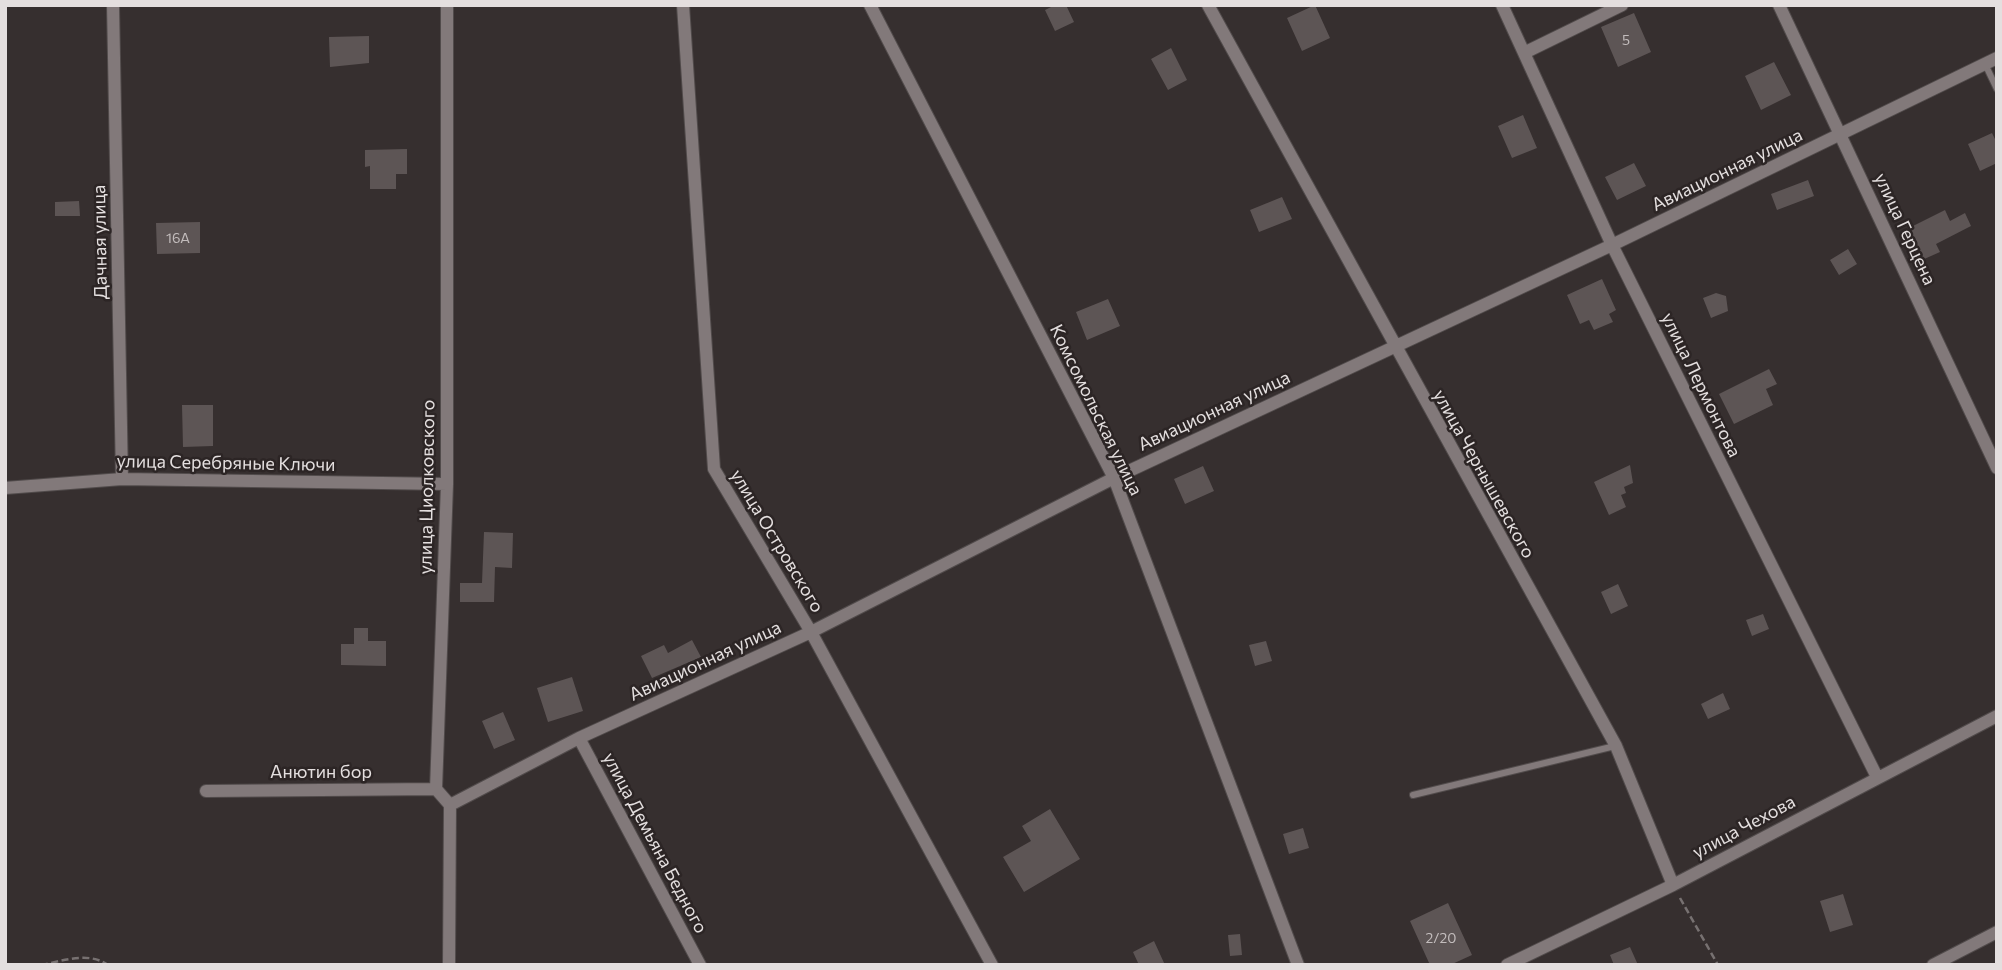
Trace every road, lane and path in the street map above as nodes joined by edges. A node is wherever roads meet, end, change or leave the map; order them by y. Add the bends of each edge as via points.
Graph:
1 (113, 5) edge
2 (447, 5) edge
3 (683, 5) edge
4 (870, 5) edge
5 (1208, 5) edge
6 (1502, 5) edge
7 (1622, 5) edge
8 (1779, 5) edge
9 (1526, 52) junction
10 (1991, 61) edge
11 (1997, 89) edge
12 (1841, 133) junction
13 (1612, 245) junction
14 (1393, 345) junction
15 (1997, 468) edge
16 (1114, 478) junction
17 (122, 479) junction
18 (447, 484) junction
19 (5, 488) edge
20 (811, 632) junction
21 (1997, 716) edge
22 (579, 738) junction
23 (1616, 746) junction
24 (1877, 777) junction
25 (436, 789) junction
26 (206, 791) dead end
27 (1413, 795) dead end
28 (450, 805) junction
29 (1673, 885) junction
30 (1997, 932) edge
31 (41, 965) edge
32 (108, 965) edge
33 (449, 965) edge
34 (700, 965) edge
35 (992, 965) edge
36 (1298, 965) edge
37 (1507, 965) edge
38 (1718, 965) edge
39 (1933, 965) edge

1 - 17 street, Дачная улица
2 - 18 street, улица Циолковского
3 - 20 street, улица Островского via 714,470
4 - 16 street, Комсомольская улица
5 - 14 street, улица Чернышевского
6 - 9 street, улица Лермонтова
7 - 9 street
8 - 12 street, улица Герцена
9 - 13 street, улица Лермонтова
10 - 11 lane
10 - 12 street, Авиационная улица
12 - 13 street, Авиационная улица
12 - 15 street, улица Герцена
13 - 14 street, Авиационная улица
13 - 24 street, улица Лермонтова
14 - 16 street, Авиационная улица
14 - 23 street, улица Чернышевского
16 - 20 street, Авиационная улица
16 - 36 street, Комсомольская улица
17 - 18 street, улица Серебряные Ключи
17 - 19 street, улица Серебряные Ключи
18 - 25 street, улица Циолковского
20 - 22 street, Авиационная улица
20 - 35 street, улица Островского
21 - 24 street, улица Чехова
22 - 28 street, Авиационная улица
22 - 34 street, улица Демьяна Бедного
23 - 27 lane
23 - 29 street, улица Чернышевского
24 - 29 street, улица Чехова
25 - 26 street, Анютин бор
25 - 28 street
28 - 33 street
29 - 37 street, улица Чехова
29 - 38 path
30 - 39 street
31 - 32 path via 81,957

